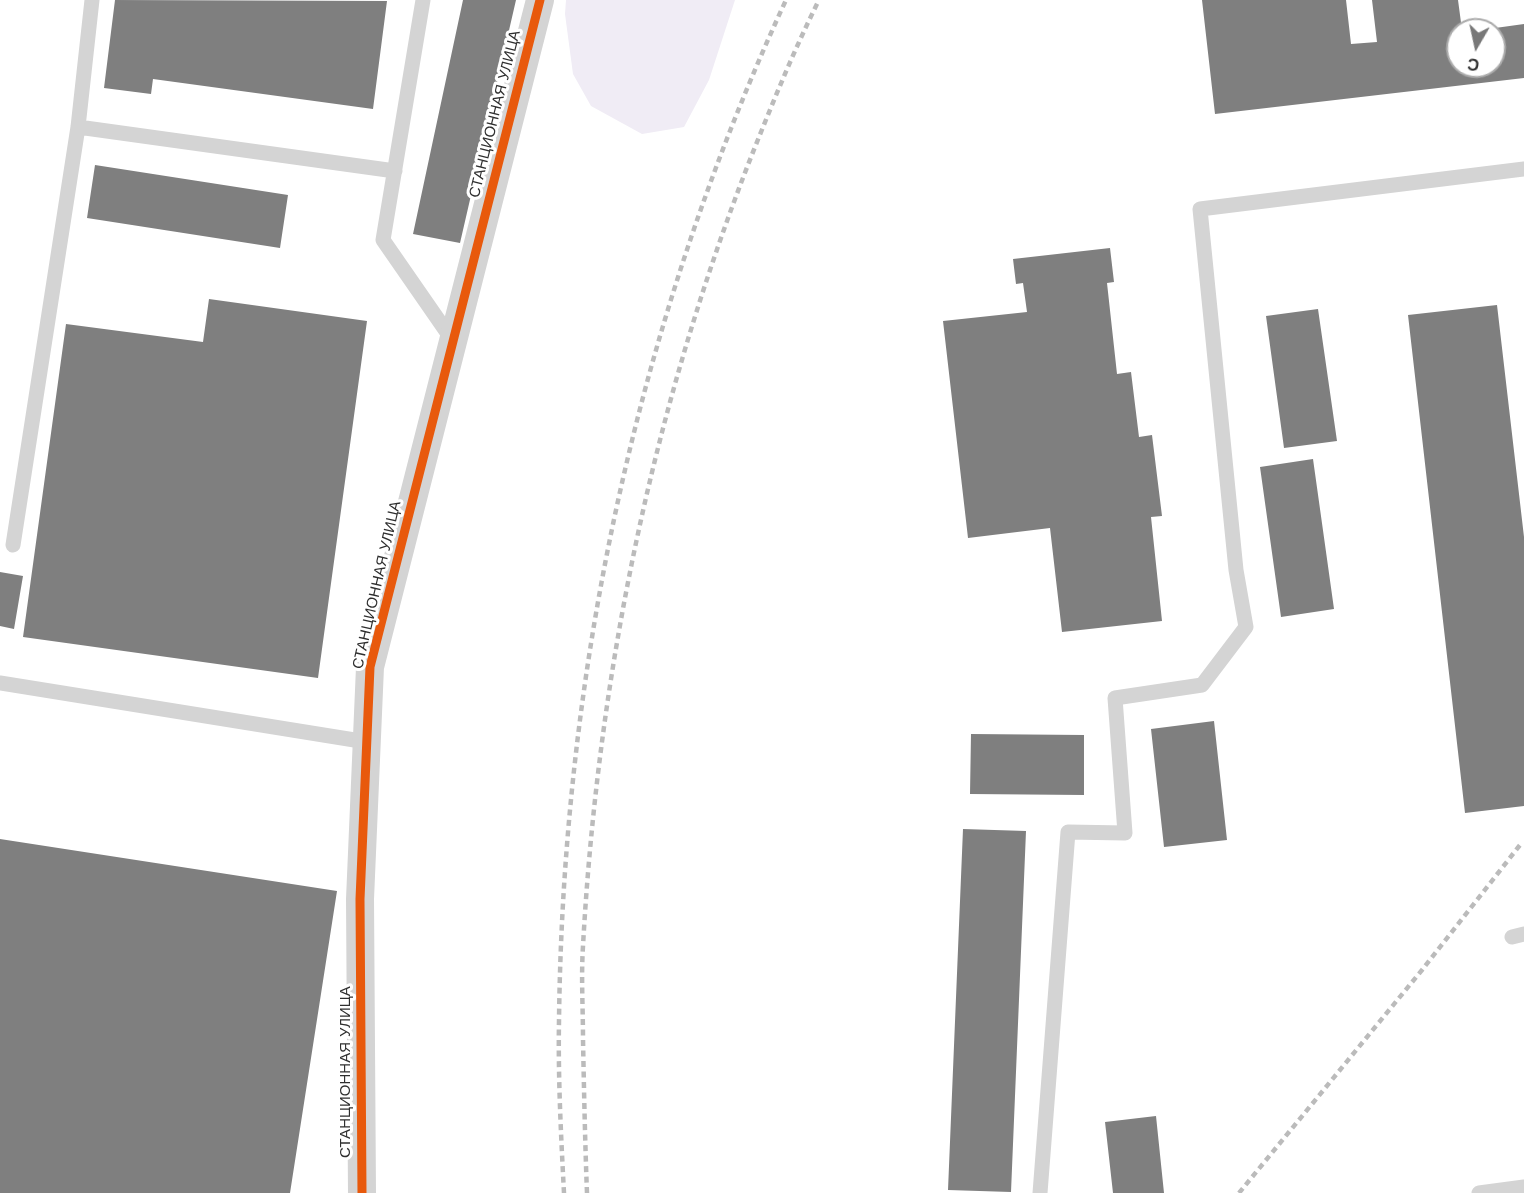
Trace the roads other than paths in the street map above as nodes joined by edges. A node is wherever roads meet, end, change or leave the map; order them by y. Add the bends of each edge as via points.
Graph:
1 (92, 0) edge
2 (423, 0) edge
3 (540, 0) edge
4 (78, 127) junction
5 (1524, 169) edge
6 (395, 171) junction
7 (453, 341) junction
8 (13, 545) dead end
9 (0, 683) edge
10 (367, 742) junction
11 (1524, 1187) edge
12 (362, 1193) edge
13 (1040, 1193) edge
14 (1479, 1193) edge

1 - 4 lane
2 - 6 lane
3 - 7 street, СТАНЦИОННАЯ УЛИЦА
4 - 6 lane
4 - 8 lane
5 - 13 lane via 1200,209 1236,570 1246,627 1202,685 1115,698 1125,833 1068,832
6 - 7 lane via 383,240
7 - 10 street, СТАНЦИОННАЯ УЛИЦА via 370,667
9 - 10 lane
10 - 12 street, СТАНЦИОННАЯ УЛИЦА via 360,898
11 - 14 lane

